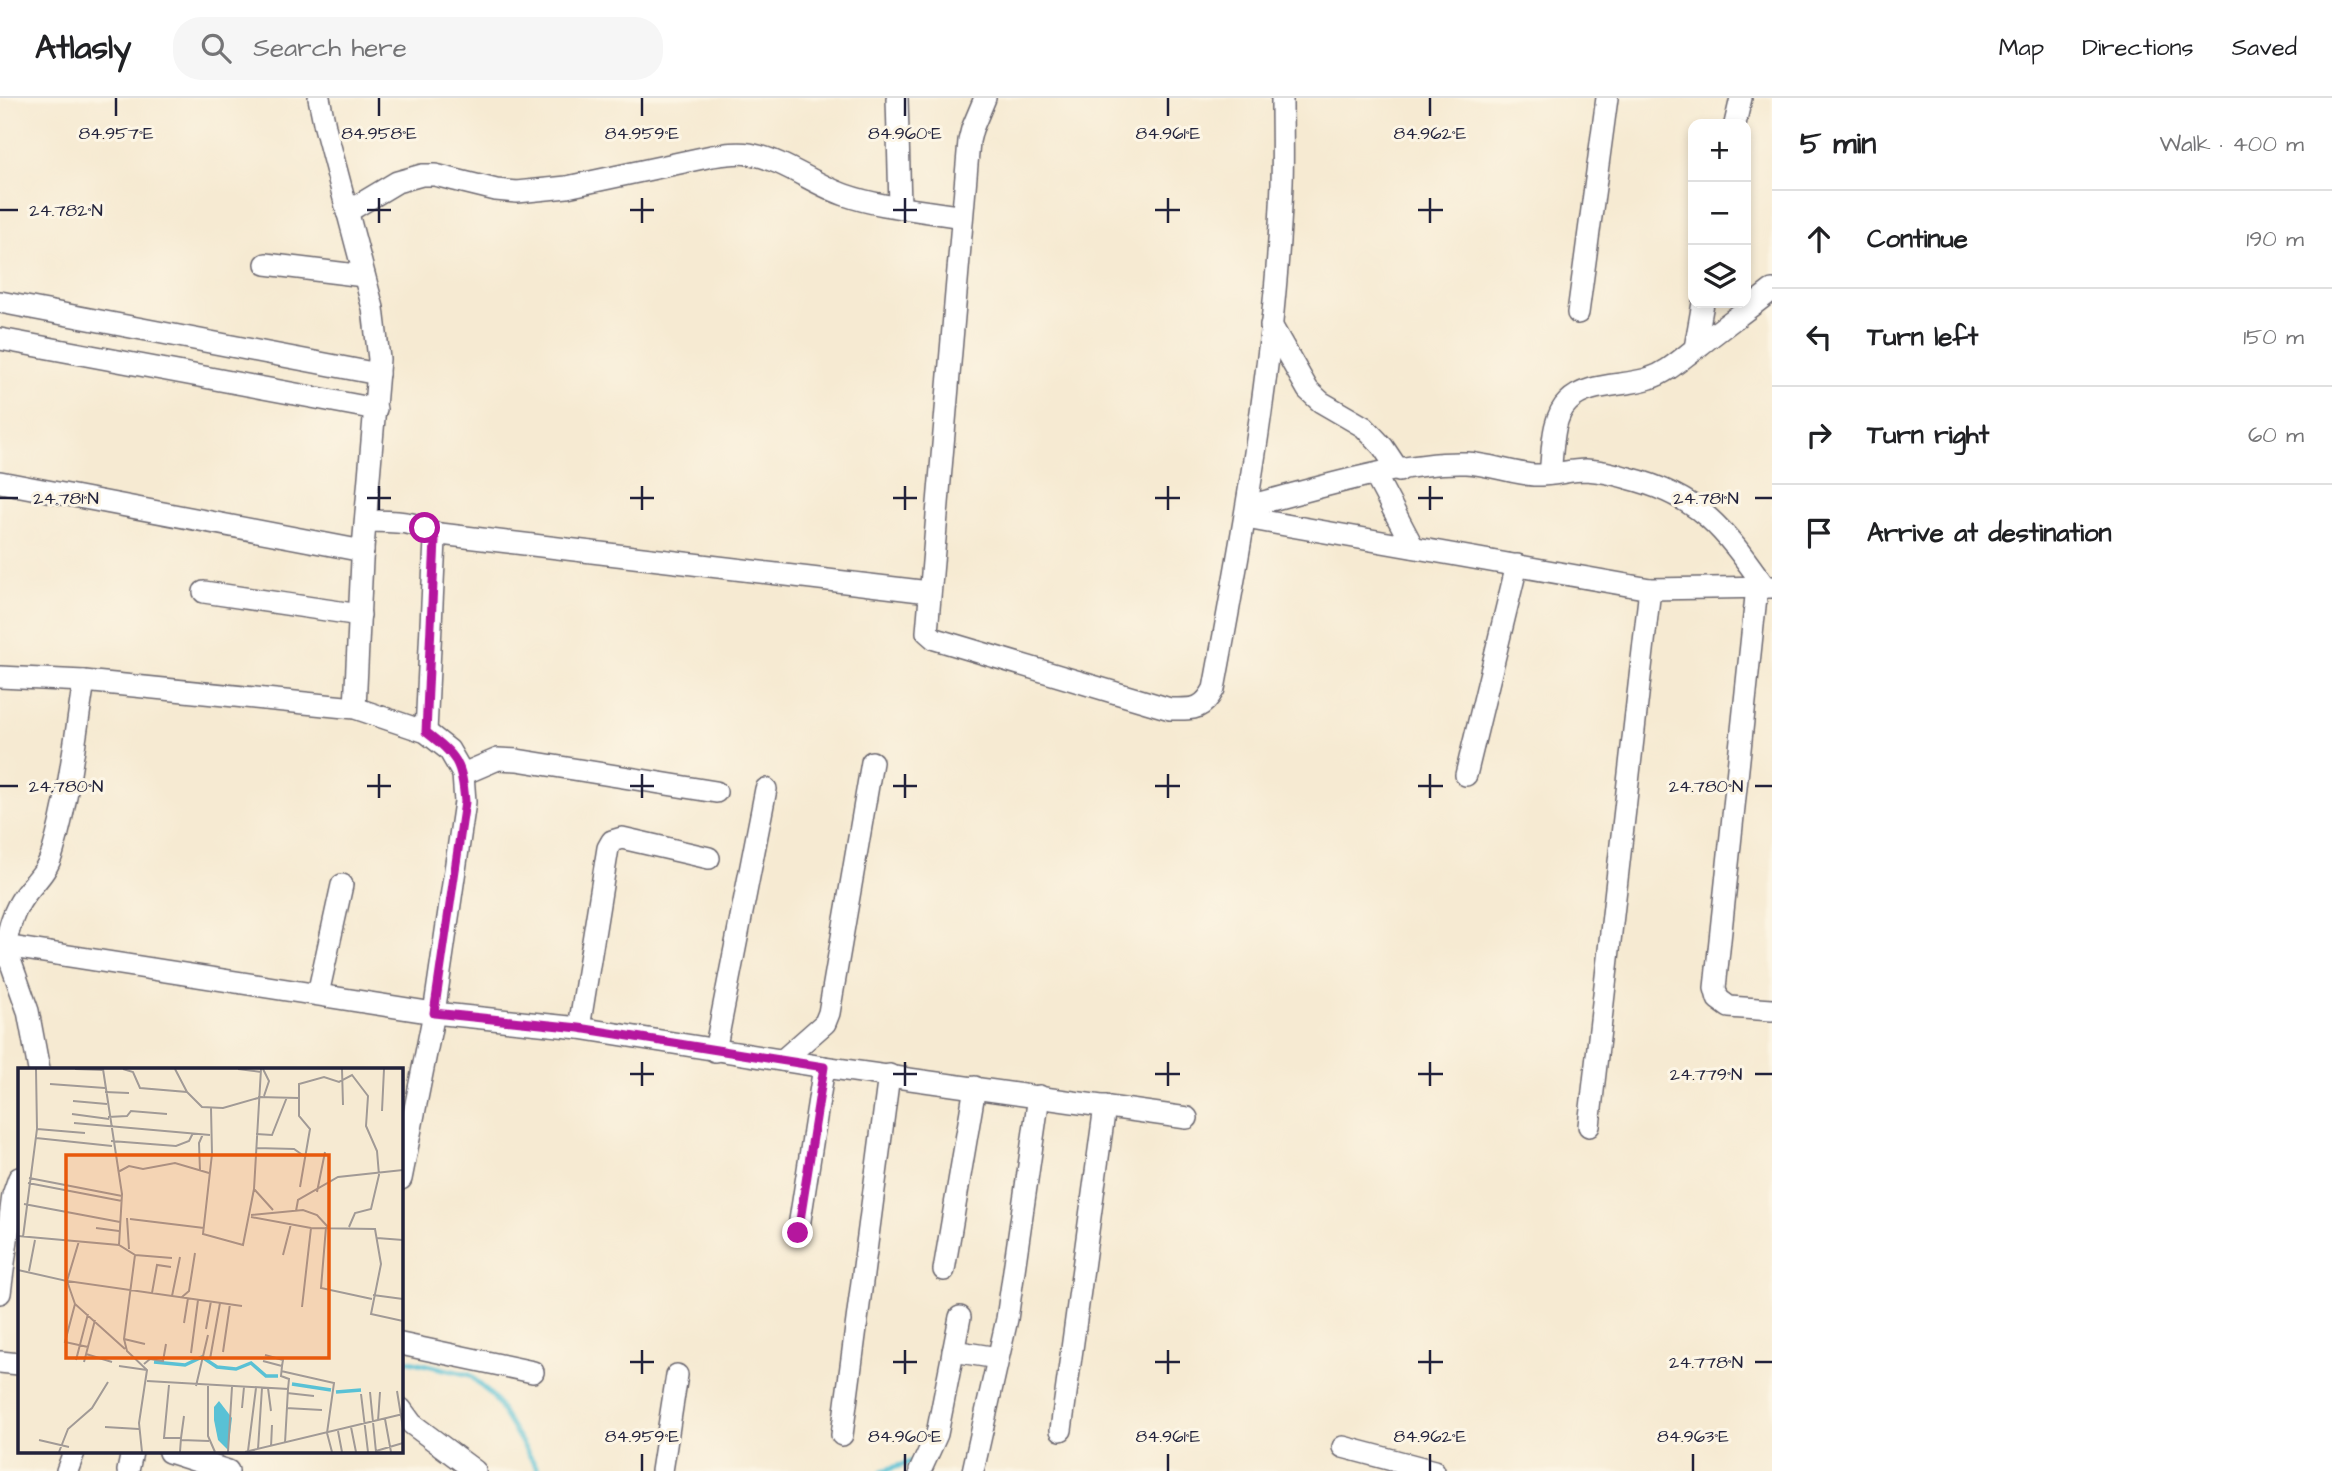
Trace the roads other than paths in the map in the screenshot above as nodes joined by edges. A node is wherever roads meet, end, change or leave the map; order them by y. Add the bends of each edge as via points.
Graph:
1 (319, 98) edge
2 (898, 98) edge
3 (985, 98) edge
4 (1282, 98) edge
5 (1741, 98) edge
6 (1603, 100) edge
7 (1736, 119) edge
8 (900, 206) junction
9 (347, 212) junction
10 (962, 217) junction
11 (266, 264) dead end
12 (364, 276) junction
13 (1772, 290) edge
14 (0, 302) edge
15 (1702, 308) edge
16 (1578, 313) dead end
17 (1271, 326) junction
18 (0, 339) edge
19 (1695, 348) junction
20 (378, 374) junction
21 (376, 410) junction
22 (1399, 471) junction
23 (1550, 474) junction
24 (1375, 475) junction
25 (0, 482) edge
26 (1247, 512) junction
27 (366, 521) junction
28 (432, 533) junction
29 (1413, 547) junction
30 (363, 551) junction
31 (1517, 565) junction
32 (1764, 587) edge
33 (1650, 589) junction
34 (204, 592) dead end
35 (929, 592) junction
36 (359, 615) junction
37 (0, 677) edge
38 (84, 681) junction
39 (355, 708) junction
40 (426, 732) junction
41 (872, 762) dead end
42 (463, 774) junction
43 (1466, 775) dead end
44 (766, 789) dead end
45 (716, 792) dead end
46 (709, 858) dead end
47 (342, 885) dead end
48 (3, 945) edge
49 (318, 995) junction
50 (1772, 1010) edge
51 (434, 1013) junction
52 (579, 1028) junction
53 (715, 1051) junction
54 (783, 1060) junction
55 (824, 1067) junction
56 (38, 1068) edge
57 (889, 1075) junction
58 (975, 1087) junction
59 (1039, 1096) junction
60 (1105, 1106) junction
61 (1187, 1118) dead end
62 (1589, 1126) dead end
63 (402, 1174) edge
64 (18, 1181) edge
65 (798, 1233) dead end
66 (944, 1270) dead end
67 (0, 1293) edge
68 (960, 1317) dead end
69 (402, 1344) edge
70 (953, 1351) junction
71 (998, 1358) junction
72 (0, 1363) edge
73 (18, 1364) edge
74 (533, 1372) dead end
75 (677, 1375) dead end
76 (402, 1410) edge
77 (1061, 1430) dead end
78 (842, 1436) dead end
79 (1343, 1447) dead end
80 (73, 1454) edge
81 (175, 1454) edge
82 (923, 1465) edge
83 (67, 1471) edge
84 (228, 1471) edge
85 (475, 1471) edge
86 (662, 1471) edge
87 (973, 1471) edge
88 (1434, 1471) edge

1 - 9 street
2 - 8 street
3 - 10 street via 970,141
4 - 17 street via 1283,181
5 - 7 street
6 - 16 street
8 - 9 street via 863,201 770,161 735,154 567,187 517,192 422,175 397,182
8 - 10 street
9 - 12 street
10 - 35 street
11 - 12 street
12 - 20 street via 373,308
13 - 19 street
14 - 20 street
15 - 19 street
17 - 22 street via 1308,390 1364,427
17 - 26 street
18 - 21 street
19 - 23 street via 1653,377 1577,394 1567,402 1556,426
20 - 21 street
21 - 27 street
22 - 23 street via 1465,463
22 - 24 street
23 - 32 street via 1597,471 1669,490 1716,524
24 - 26 street
24 - 29 street
25 - 30 street
26 - 29 street
26 - 35 street via 1214,689 1207,702 1194,709 1170,709 935,639 926,626
27 - 28 street via 416,525
27 - 30 street
28 - 35 street
28 - 40 street via 435,552
29 - 31 street
30 - 36 street
31 - 33 street
31 - 43 street
32 - 33 street
32 - 50 street via 1715,988 1718,999 1728,1007
33 - 62 street
34 - 36 street
36 - 39 street
37 - 38 street
38 - 39 street
38 - 48 street via 53,852 40,879 17,908
39 - 40 street
40 - 42 street via 449,750
41 - 54 street via 829,1013 825,1023
42 - 45 street via 498,759 517,760
42 - 51 street via 465,802
44 - 53 street
46 - 52 street via 622,838 612,841
47 - 49 street
48 - 49 street
48 - 56 street via 28,1012
49 - 51 street
51 - 52 street
51 - 63 street
52 - 53 street
53 - 54 street
54 - 55 street
55 - 57 street
55 - 65 street
57 - 58 street
57 - 78 street
58 - 59 street
58 - 66 street
59 - 60 street
59 - 71 street
60 - 61 street
60 - 77 street
64 - 67 street
68 - 70 street
69 - 74 street
70 - 71 street
70 - 82 street via 937,1434
71 - 87 street
72 - 73 street
75 - 86 street
76 - 85 street via 412,1424
79 - 88 street
80 - 83 street
81 - 84 street

